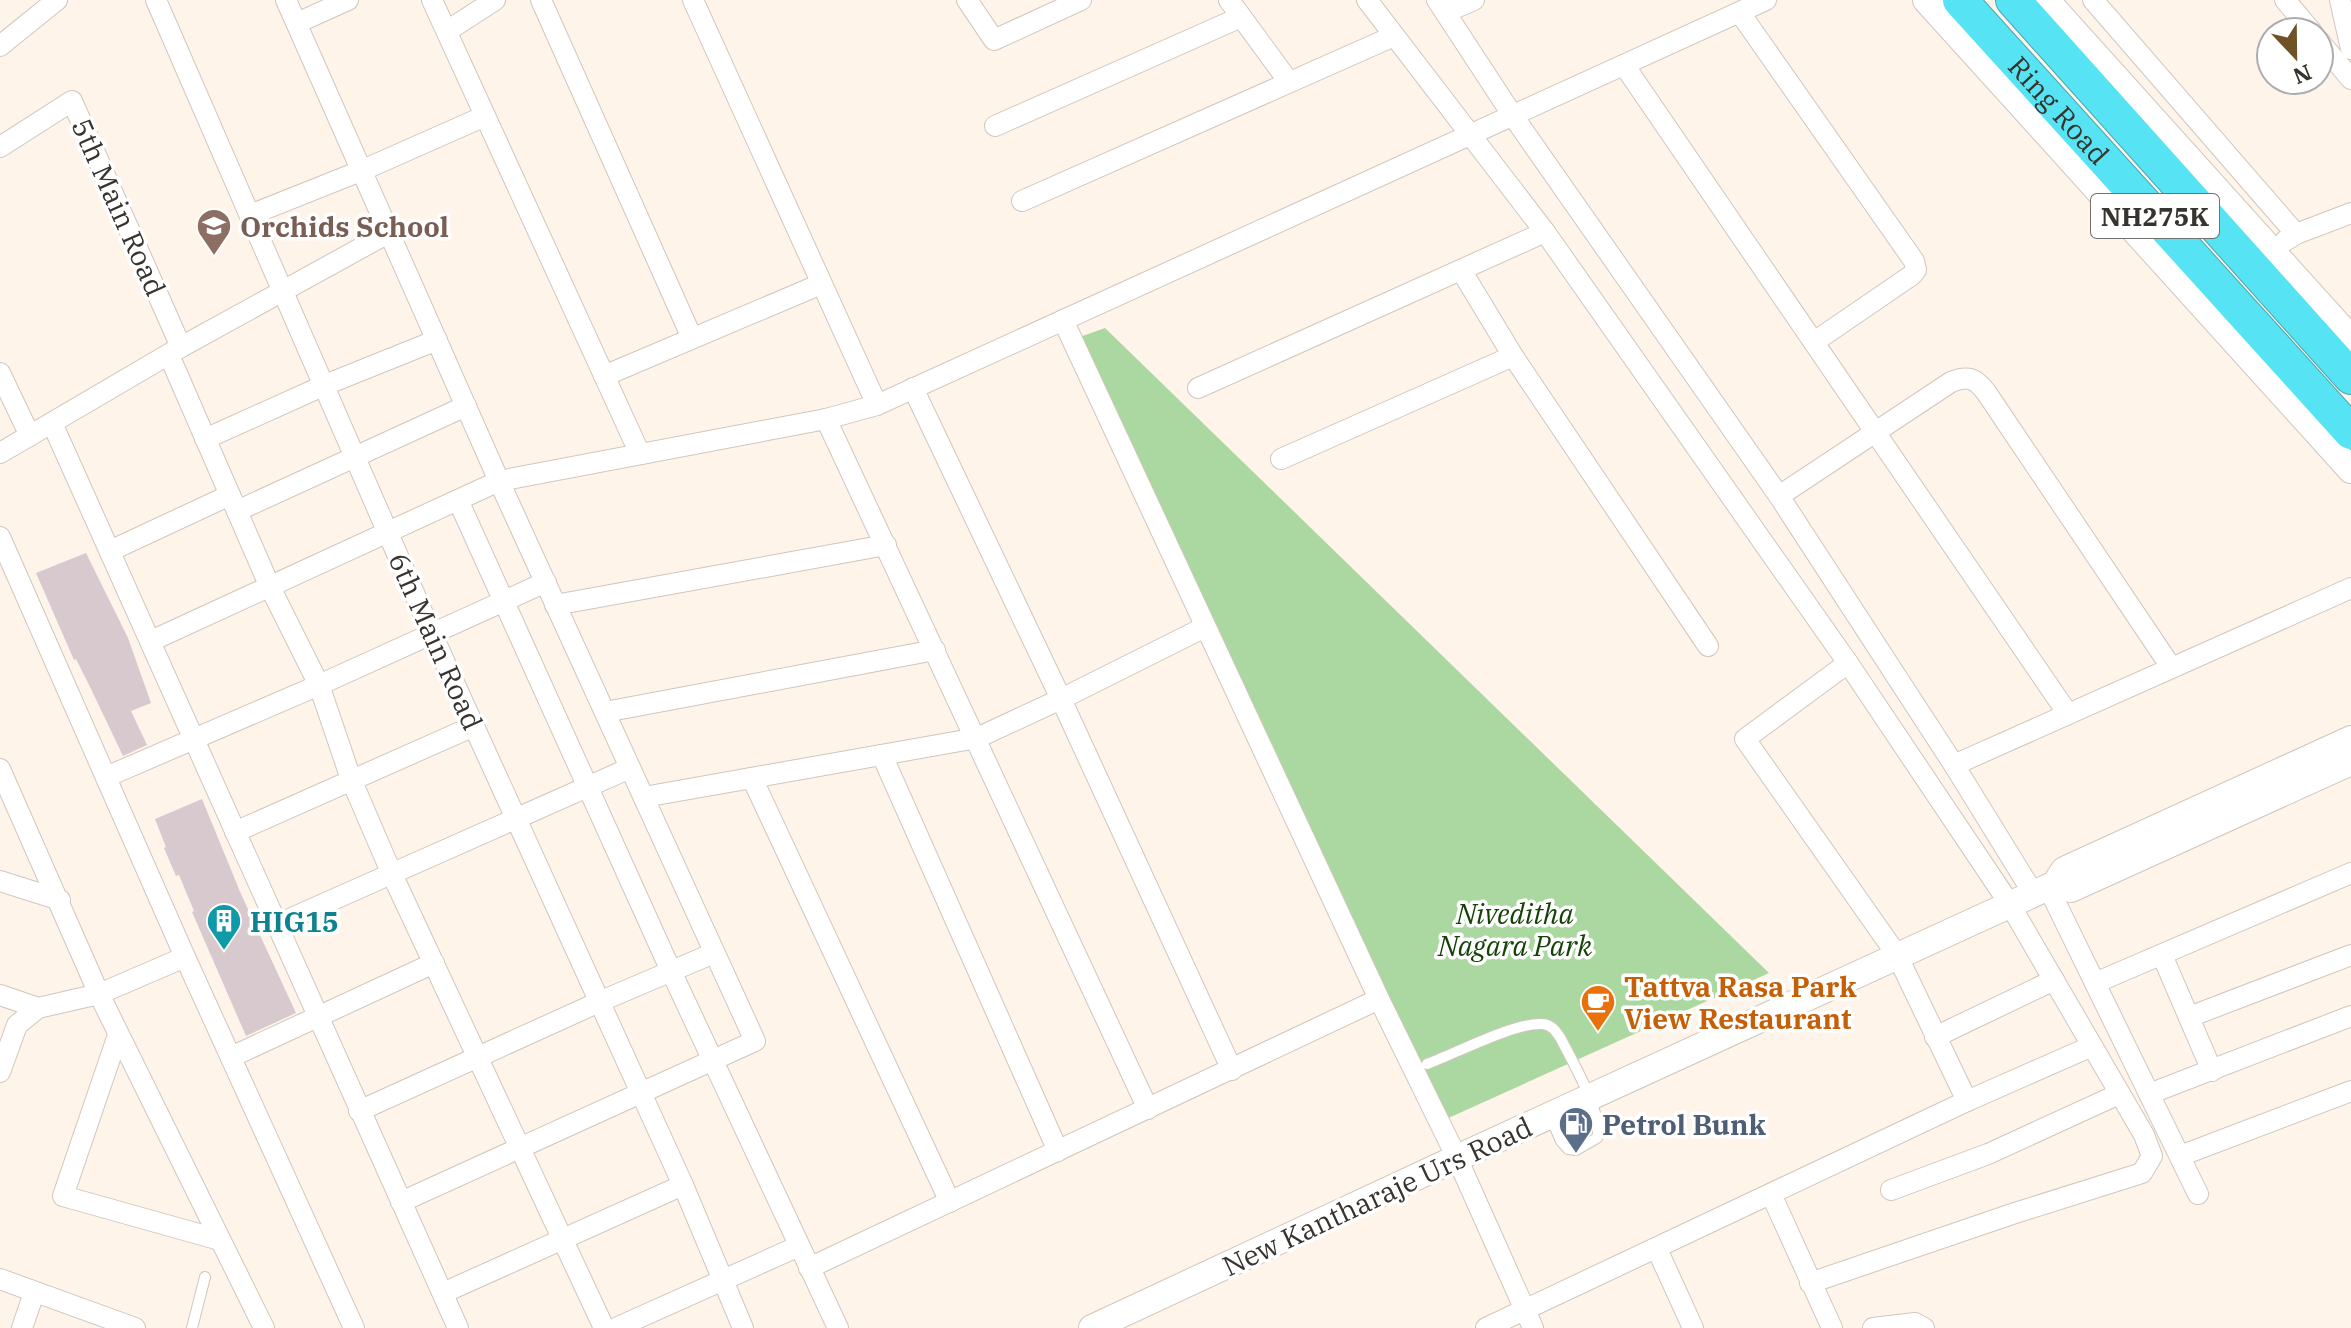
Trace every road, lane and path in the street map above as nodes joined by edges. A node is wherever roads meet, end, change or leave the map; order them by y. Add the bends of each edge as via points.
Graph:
1 (57, 0) edge
2 (156, 0) edge
3 (286, 0) edge
4 (348, 0) edge
5 (432, 0) edge
6 (495, 0) edge
7 (541, 0) edge
8 (693, 0) edge
9 (967, 0) edge
10 (1081, 0) edge
11 (1367, 0) edge
12 (1474, 0) edge
13 (1766, 0) edge
14 (1926, 0) edge
15 (1960, 0) edge
16 (2013, 0) edge
17 (2046, 0) edge
18 (2093, 0) edge
19 (2285, 0) edge
20 (2340, 0) edge
21 (1441, 6) edge
22 (39, 7) edge
23 (1235, 8) edge
24 (1740, 13) junction
25 (2298, 16) edge
26 (297, 23) junction
27 (447, 31) junction
28 (1394, 36) junction
29 (0, 46) edge
30 (2351, 49) edge
31 (2335, 60) edge
32 (1624, 65) junction
33 (2351, 79) edge
34 (1289, 82) junction
35 (485, 116) junction
36 (1513, 116) junction
37 (995, 126) dead end
38 (1470, 134) junction
39 (0, 147) edge
40 (363, 170) junction
41 (1022, 201) dead end
42 (2351, 213) edge
43 (250, 215) junction
44 (390, 232) junction
45 (1545, 232) junction
46 (2296, 234) junction
47 (2271, 250) junction
48 (1461, 270) junction
49 (821, 284) junction
50 (283, 291) junction
51 (1063, 320) junction
52 (692, 338) junction
53 (2351, 339) edge
54 (437, 340) junction
55 (1814, 342) junction
56 (175, 351) junction
57 (1513, 356) junction
58 (0, 373) edge
59 (604, 376) junction
60 (2351, 377) edge
61 (325, 385) junction
62 (913, 388) junction
63 (1198, 388) dead end
64 (877, 405) junction
65 (466, 406) junction
66 (826, 419) junction
67 (52, 423) junction
68 (2351, 432) edge
69 (1875, 433) junction
70 (30, 436) junction
71 (205, 439) junction
72 (0, 453) edge
73 (640, 454) junction
74 (355, 457) junction
75 (1281, 459) dead end
76 (2351, 470) edge
77 (499, 481) junction
78 (1779, 496) junction
79 (458, 500) junction
80 (233, 503) junction
81 (388, 533) junction
82 (0, 537) edge
83 (886, 545) junction
84 (110, 551) junction
85 (546, 582) junction
86 (270, 587) junction
87 (2351, 588) edge
88 (503, 600) junction
89 (555, 605) junction
90 (1205, 627) junction
91 (431, 632) junction
92 (151, 641) junction
93 (1708, 646) dead end
94 (935, 650) junction
95 (1848, 663) junction
96 (2171, 667) junction
97 (319, 685) junction
98 (1061, 699) junction
99 (605, 712) junction
100 (2068, 714) junction
101 (474, 726) junction
102 (195, 738) junction
103 (977, 738) junction
104 (2351, 739) edge
105 (882, 755) junction
106 (2351, 762) edge
107 (1954, 765) junction
108 (630, 768) junction
109 (0, 769) edge
110 (106, 777) junction
111 (752, 778) junction
112 (351, 779) junction
113 (587, 786) junction
114 (644, 797) junction
115 (516, 818) junction
116 (235, 832) junction
117 (391, 872) junction
118 (2351, 873) edge
119 (0, 881) edge
120 (2036, 892) junction
121 (60, 900) junction
122 (276, 925) junction
123 (714, 953) junction
124 (1897, 955) junction
125 (2162, 955) junction
126 (2351, 955) edge
127 (185, 957) junction
128 (434, 963) junction
129 (671, 971) junction
130 (2054, 980) junction
131 (2095, 983) junction
132 (99, 994) junction
133 (0, 995) edge
134 (1379, 999) junction
135 (599, 1002) junction
136 (38, 1008) junction
137 (2351, 1016) edge
138 (317, 1017) junction
139 (2189, 1017) junction
140 (118, 1035) junction
141 (1935, 1037) junction
142 (2092, 1046) junction
143 (478, 1056) junction
144 (231, 1057) junction
145 (712, 1060) junction
146 (1427, 1064) dead end
147 (1232, 1070) junction
148 (2212, 1071) junction
149 (0, 1072) edge
150 (2351, 1091) edge
151 (641, 1092) junction
152 (2119, 1094) junction
153 (2149, 1094) junction
154 (1588, 1098) junction
155 (1967, 1101) junction
156 (1148, 1109) junction
157 (359, 1111) junction
158 (1550, 1116) junction
159 (521, 1148) junction
160 (1058, 1151) junction
161 (2180, 1156) junction
162 (1457, 1158) junction
163 (683, 1185) junction
164 (1891, 1190) dead end
165 (1771, 1194) junction
166 (2198, 1194) dead end
167 (401, 1202) junction
168 (950, 1202) junction
169 (562, 1238) junction
170 (220, 1240) junction
171 (799, 1246) junction
172 (1657, 1249) junction
173 (809, 1268) junction
174 (205, 1277) dead end
175 (0, 1279) edge
176 (723, 1279) junction
177 (1810, 1283) junction
178 (34, 1293) junction
179 (443, 1293) junction
180 (1529, 1319) edge
181 (22, 1328) edge
182 (135, 1328) edge
183 (192, 1328) edge
184 (264, 1328) edge
185 (354, 1328) edge
186 (458, 1328) edge
187 (604, 1328) edge
188 (616, 1328) edge
189 (743, 1328) edge
190 (838, 1328) edge
191 (1092, 1328) edge
192 (1486, 1328) edge
193 (1693, 1328) edge
194 (1832, 1328) edge
195 (1873, 1328) edge
196 (1924, 1328) edge

1 - 22 street
2 - 43 street, 6th Main Road
3 - 26 street
4 - 26 street
5 - 27 street
6 - 27 street
7 - 52 street
8 - 49 street
9 - 10 street via 994,40
11 - 28 street
12 - 21 street
13 - 24 street
14 - 76 main road
15 - 68 highway, Ring Road / NH275K
16 - 60 highway, Ring Road / NH275K
17 - 47 main road
18 - 46 street
19 - 25 street
20 - 30 street
21 - 36 street
22 - 29 street
23 - 34 street
23 - 37 street
24 - 32 street
24 - 55 street via 1914,261 1912,275
26 - 40 street
27 - 35 street
28 - 34 street
28 - 38 street
31 - 33 street
32 - 36 street
32 - 55 street
34 - 41 street
35 - 40 street
35 - 59 street
36 - 38 street
36 - 78 street
38 - 45 street
38 - 51 street
39 - 56 street, 5th Main Road via 72,101
40 - 43 street
40 - 44 street
42 - 46 street
43 - 50 street, 6th Main Road
44 - 50 street
44 - 54 street
45 - 48 street
45 - 95 street
46 - 47 street
47 - 53 main road
48 - 57 street
48 - 63 street
49 - 52 street
49 - 64 street
50 - 56 street
50 - 61 street, 6th Main Road
51 - 62 street
51 - 90 street
52 - 59 street
54 - 61 street
54 - 65 street
55 - 69 street
56 - 67 street
56 - 71 street
57 - 75 street
57 - 93 street
58 - 70 street
59 - 73 street
61 - 71 street
61 - 74 street, 6th Main Road
62 - 64 street
62 - 98 street
64 - 66 street
65 - 74 street
65 - 77 street
66 - 73 street
66 - 83 street
67 - 70 street
67 - 84 street
69 - 78 street
69 - 96 street via 1951,382 1969,377 1977,381
69 - 100 street
70 - 72 street
71 - 80 street
73 - 77 street
74 - 80 street
74 - 81 street, 6th Main Road
77 - 79 street
77 - 85 street
78 - 107 street
79 - 81 street
79 - 88 street
80 - 84 street
80 - 86 street
81 - 86 street
81 - 91 street, 6th Main Road
82 - 110 street
83 - 89 street
83 - 94 street
84 - 92 street
85 - 88 street
85 - 89 street
86 - 92 street
86 - 97 street
87 - 96 street
88 - 91 street
88 - 113 street
89 - 99 street
90 - 98 street
90 - 134 street
91 - 97 street
91 - 101 street, 6th Main Road
92 - 102 street
94 - 99 street
94 - 103 street
95 - 120 street
95 - 124 street via 1745,739
96 - 100 street
97 - 102 street
97 - 112 street
98 - 103 street
98 - 147 street
99 - 108 street
100 - 107 street
101 - 112 street
101 - 115 street, 6th Main Road
102 - 110 street
102 - 116 street
103 - 105 street
103 - 156 street
104 - 120 main road, New Kantharaje Urs Road via 2064,870
105 - 111 street
105 - 160 street
106 - 120 main road, New Kantharaje Urs Road via 2071,889
107 - 120 street
108 - 113 street
108 - 114 street
109 - 121 street
110 - 127 street
111 - 114 street
111 - 168 street
112 - 116 street
112 - 117 street
113 - 115 street
113 - 129 street
114 - 123 street
115 - 117 street
115 - 135 street, 6th Main Road
116 - 122 street
117 - 122 street
117 - 128 street
118 - 125 street
119 - 121 street
120 - 124 main road, New Kantharaje Urs Road
120 - 130 street
120 - 131 street
121 - 132 street
122 - 138 street
123 - 129 street
123 - 145 street via 755,1041
124 - 141 street
124 - 154 main road, New Kantharaje Urs Road
125 - 131 street
125 - 139 street
126 - 139 street
127 - 132 street
127 - 144 street
128 - 138 street
128 - 143 street
129 - 135 street
129 - 145 street
130 - 141 street
130 - 142 street
131 - 153 street
132 - 136 street
132 - 140 street
133 - 136 street
134 - 147 street
134 - 162 street
135 - 143 street
135 - 151 street, 6th Main Road
136 - 149 street via 17,1025
137 - 148 street
138 - 144 street
138 - 157 street
139 - 148 street
140 - 170 street
140 - 170 street via 63,1196
141 - 155 street
142 - 152 street
142 - 155 street
143 - 157 street
143 - 159 street
144 - 185 street
145 - 151 street
145 - 171 street
146 - 154 lane via 1543,1023 1561,1039
147 - 156 street
148 - 153 street
150 - 161 street
151 - 159 street
151 - 163 street, 6th Main Road
152 - 164 street via 1988,1154
152 - 177 street via 2152,1156 2142,1173
153 - 161 street
154 - 158 main road, New Kantharaje Urs Road
154 - 158 lane via 1600,1128 1588,1146 1568,1149
155 - 165 street
156 - 160 street
157 - 167 street
158 - 162 main road, New Kantharaje Urs Road
159 - 167 street
159 - 169 street
160 - 168 street
161 - 166 street
162 - 180 street
162 - 191 main road, New Kantharaje Urs Road
163 - 169 street
163 - 176 street, 6th Main Road
165 - 172 street
165 - 177 street
167 - 179 street
168 - 173 street
169 - 179 street
169 - 187 street
170 - 184 street
171 - 173 street
171 - 176 street
172 - 180 street
172 - 193 street
173 - 190 street
174 - 183 lane
175 - 178 street
176 - 188 street
176 - 189 street, 6th Main Road
177 - 194 street
178 - 181 street
178 - 182 street
179 - 186 street
180 - 192 street
195 - 196 street via 1915,1323

